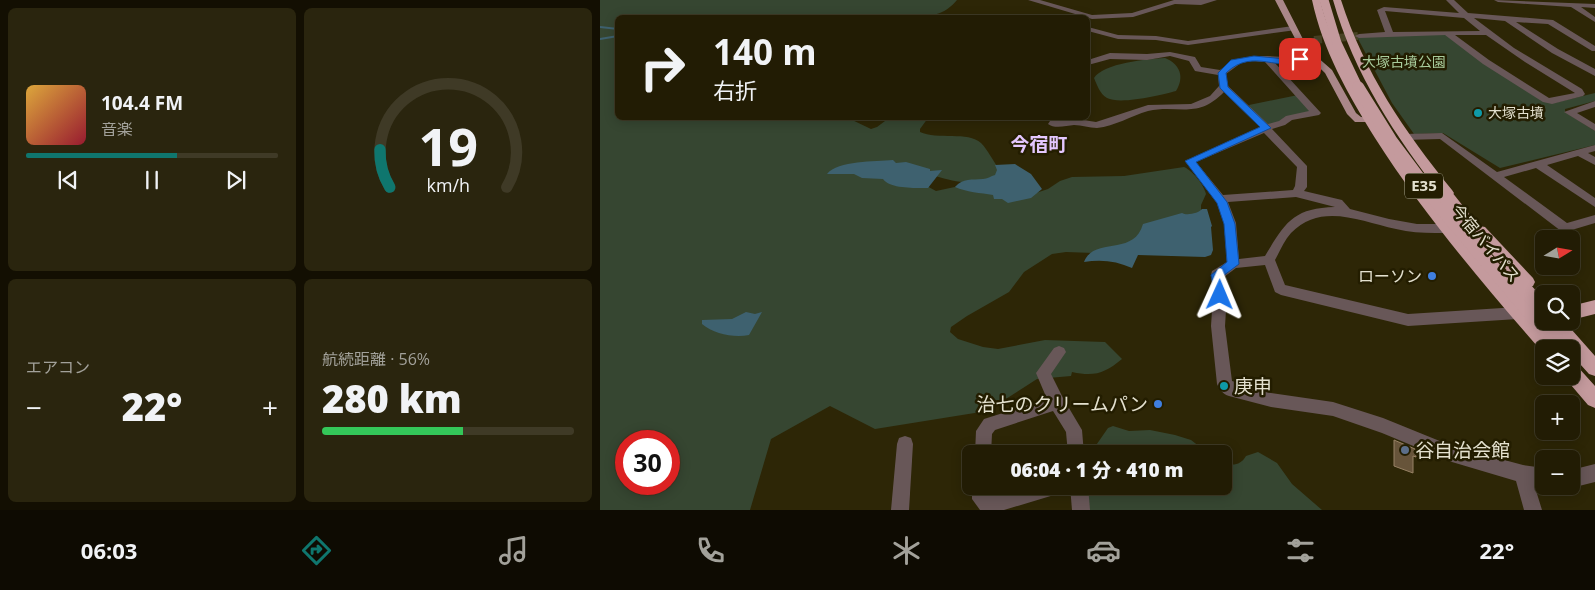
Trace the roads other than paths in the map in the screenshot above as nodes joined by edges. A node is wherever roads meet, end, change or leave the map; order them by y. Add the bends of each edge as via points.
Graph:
1 (1032, 0) edge
2 (1162, 0) edge
3 (1212, 0) edge
4 (1279, 0) edge
5 (1316, 0) edge
6 (1324, 0) edge
7 (1333, 0) edge
8 (1337, 0) edge
9 (1450, 0) edge
10 (1498, 0) edge
11 (1566, 0) edge
12 (1175, 2) junction
13 (1574, 6) junction
14 (1595, 6) edge
15 (1081, 15) edge
16 (1464, 15) junction
17 (1090, 17) edge
18 (1506, 19) junction
19 (1595, 20) edge
20 (1293, 28) junction
21 (1090, 30) edge
22 (1487, 33) junction
23 (1390, 34) junction
24 (1448, 34) junction
25 (1359, 36) tunnel mouth
26 (1314, 40) dead end
27 (1595, 49) edge
28 (1313, 58) junction
29 (1267, 59) junction
30 (1090, 61) edge
31 (1222, 73) junction
32 (1595, 73) edge
33 (1224, 88) junction
34 (1595, 104) edge
35 (1055, 120) edge
36 (1369, 120) junction
37 (1266, 128) junction
38 (1595, 128) edge
39 (1404, 136) junction
40 (1595, 148) edge
41 (1580, 152) junction
42 (1595, 162) edge
43 (1539, 164) junction
44 (1496, 176) junction
45 (1296, 193) junction
46 (1219, 199) junction
47 (1595, 203) edge
48 (1345, 211) junction
49 (1595, 219) edge
50 (1446, 228) junction
51 (1269, 260) junction
52 (1233, 264) junction
53 (1535, 290) edge
54 (1535, 303) edge
55 (1595, 307) edge
56 (1580, 311) edge
57 (1518, 313) junction
58 (1535, 313) edge
59 (1561, 330) edge
60 (1572, 330) edge
61 (1542, 340) edge
62 (1553, 340) edge
63 (1059, 352) dead end
64 (1595, 354) edge
65 (1595, 368) edge
66 (1580, 370) edge
67 (1580, 382) edge
68 (1595, 386) edge
69 (1595, 398) edge
70 (1057, 403) junction
71 (905, 444) dead end
72 (983, 445) edge
73 (1075, 445) edge
74 (1595, 472) edge
75 (1523, 474) junction
76 (1535, 476) edge
77 (1580, 476) edge
78 (981, 495) edge
79 (1024, 495) edge
80 (1080, 495) edge
81 (900, 510) edge
82 (1081, 510) edge
83 (1533, 510) edge

1 - 15 street
2 - 12 street
3 - 12 street
4 - 20 main road
5 - 36 highway, 今宿バイパス via 1346,84
6 - 62 highway, E35, bridge via 1353,78 1388,136 1455,226
7 - 54 highway, E35, bridge via 1352,58 1398,135 1479,239
8 - 39 highway, 今宿バイパス via 1358,59
9 - 16 street
10 - 13 street
11 - 13 street
12 - 17 street via 1133,16
13 - 14 street
13 - 19 street
16 - 18 street
16 - 22 street
16 - 23 street via 1384,9 1381,10
18 - 27 street via 1550,22
18 - 32 street
20 - 21 street via 1188,43 1118,37
20 - 28 main road
22 - 24 street
22 - 24 street via 1580,94 1546,100
23 - 24 street
23 - 25 street
26 - 28 street via 1309,44 1317,57
28 - 29 street
28 - 36 main road via 1329,72 1352,114 1358,120
29 - 31 street via 1234,62
29 - 37 street via 1316,113 1289,118
30 - 31 street via 1110,56 1170,54 1192,59 1198,69
31 - 33 street
33 - 35 street via 1213,98 1192,107 1148,108 1096,125 1077,122 1053,124
33 - 37 street
34 - 38 street via 1568,112
36 - 50 highway, 今宿バイパス
37 - 45 street via 1302,166 1302,187
37 - 46 street via 1190,161
39 - 44 street via 1442,136
39 - 53 highway, 今宿バイパス via 1462,211
40 - 41 street
41 - 42 street
41 - 43 street
43 - 44 street
43 - 47 street
44 - 49 street via 1565,228
45 - 46 street
45 - 48 street via 1338,203
46 - 52 street via 1230,224
48 - 50 street via 1390,224
48 - 51 street via 1323,211 1304,219 1286,231
50 - 57 highway, 今宿バイパス
51 - 52 street
51 - 57 street via 1280,288 1286,291 1390,317 1408,320
52 - 75 street via 1217,275 1220,295 1218,326 1225,384 1229,389 1271,400 1333,409 1452,454
55 - 56 highway
57 - 58 highway
57 - 61 highway, 今宿バイパス
59 - 65 highway
60 - 64 highway
63 - 70 street via 1043,373
66 - 68 highway
67 - 69 highway
70 - 72 street via 990,424 984,431
70 - 73 street via 1074,430
71 - 81 street
74 - 77 street
75 - 76 street
75 - 83 street
78 - 79 street via 988,506
80 - 82 street

